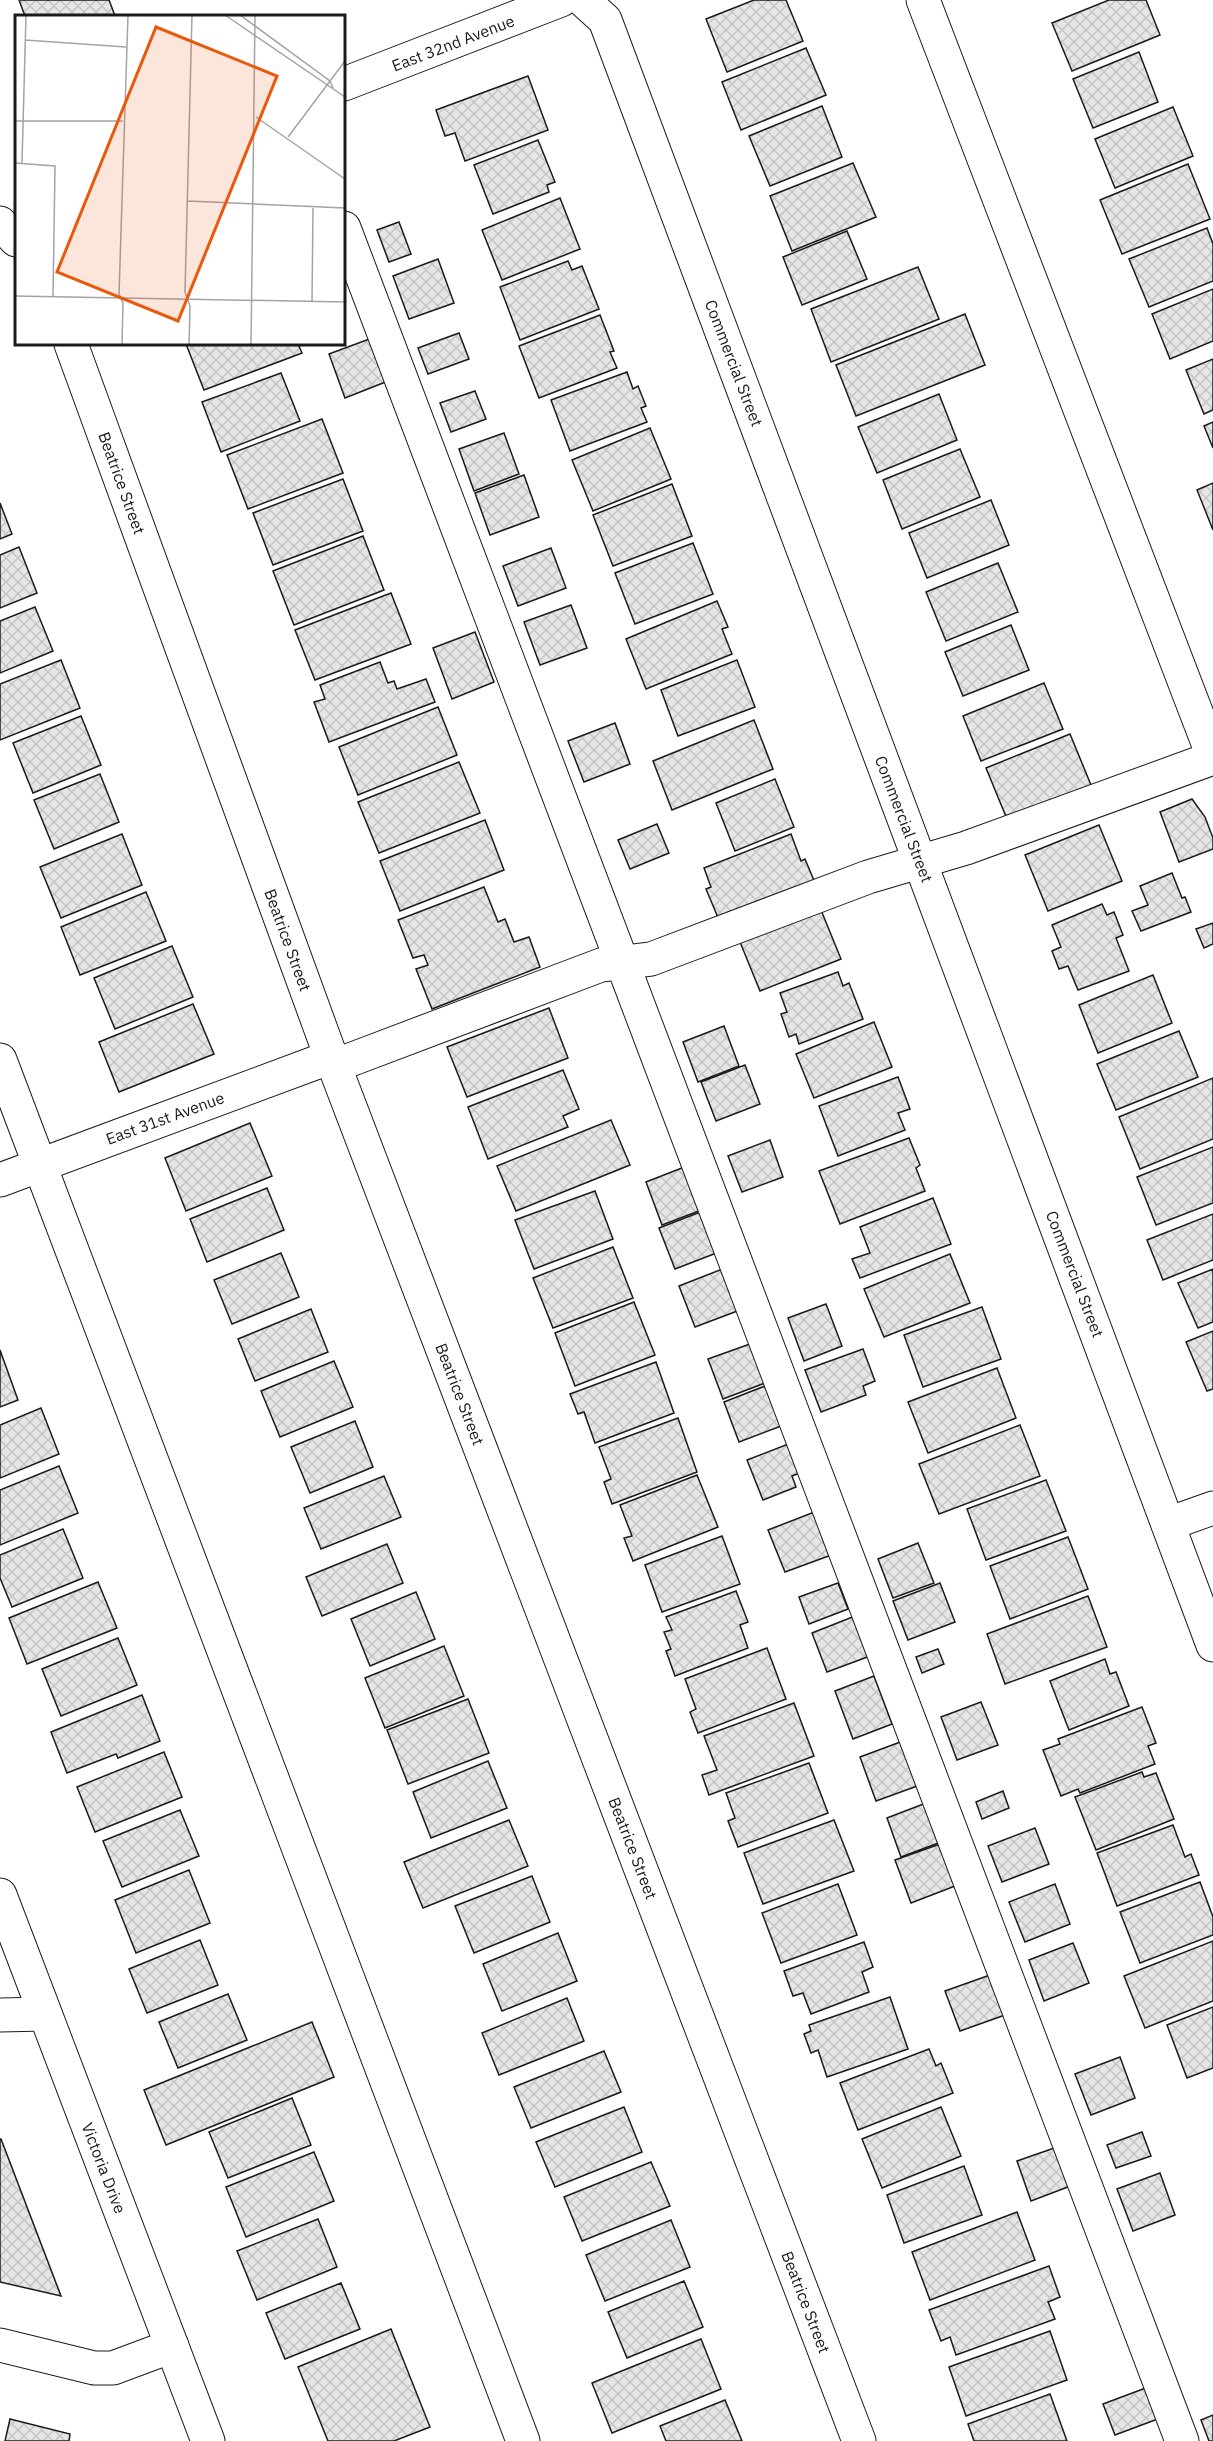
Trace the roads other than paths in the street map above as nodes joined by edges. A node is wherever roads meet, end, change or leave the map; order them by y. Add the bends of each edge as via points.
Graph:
1 (561, 0) edge
2 (583, 0) edge
3 (923, 0) edge
4 (345, 84) edge
5 (15, 207) edge
6 (0, 213) edge
7 (0, 222) edge
8 (345, 231) edge
9 (15, 239) edge
10 (71, 345) edge
11 (1213, 757) edge
12 (920, 862) junction
13 (623, 963) junction
14 (0, 1060) edge
15 (332, 1061) junction
16 (39, 1164) junction
17 (0, 1180) edge
18 (1213, 1508) edge
19 (1168, 1524) junction
20 (1213, 1645) edge
21 (0, 1895) edge
22 (45, 2014) junction
23 (0, 2015) edge
24 (0, 2345) edge
25 (172, 2346) junction
26 (208, 2441) edge
27 (523, 2441) edge
28 (859, 2441) edge
29 (1182, 2441) edge

1 - 4 street, East 32nd Avenue
2 - 12 street, Commercial Street via 605,20
3 - 11 street
5 - 6 street
7 - 9 street
8 - 13 street
10 - 15 street, Beatrice Street
11 - 12 street, East 31st Avenue
12 - 13 street, East 31st Avenue via 651,959
12 - 19 street, Commercial Street
13 - 15 street, East 31st Avenue via 601,965
13 - 29 street
14 - 16 street
15 - 16 street, East 31st Avenue
15 - 28 street, Beatrice Street
16 - 17 street, East 31st Avenue
16 - 27 street
18 - 19 street
19 - 20 street, Commercial Street
21 - 22 street, Victoria Drive
22 - 23 street
22 - 25 street, Victoria Drive
24 - 25 street via 94,2368 113,2368
25 - 26 street, Victoria Drive

